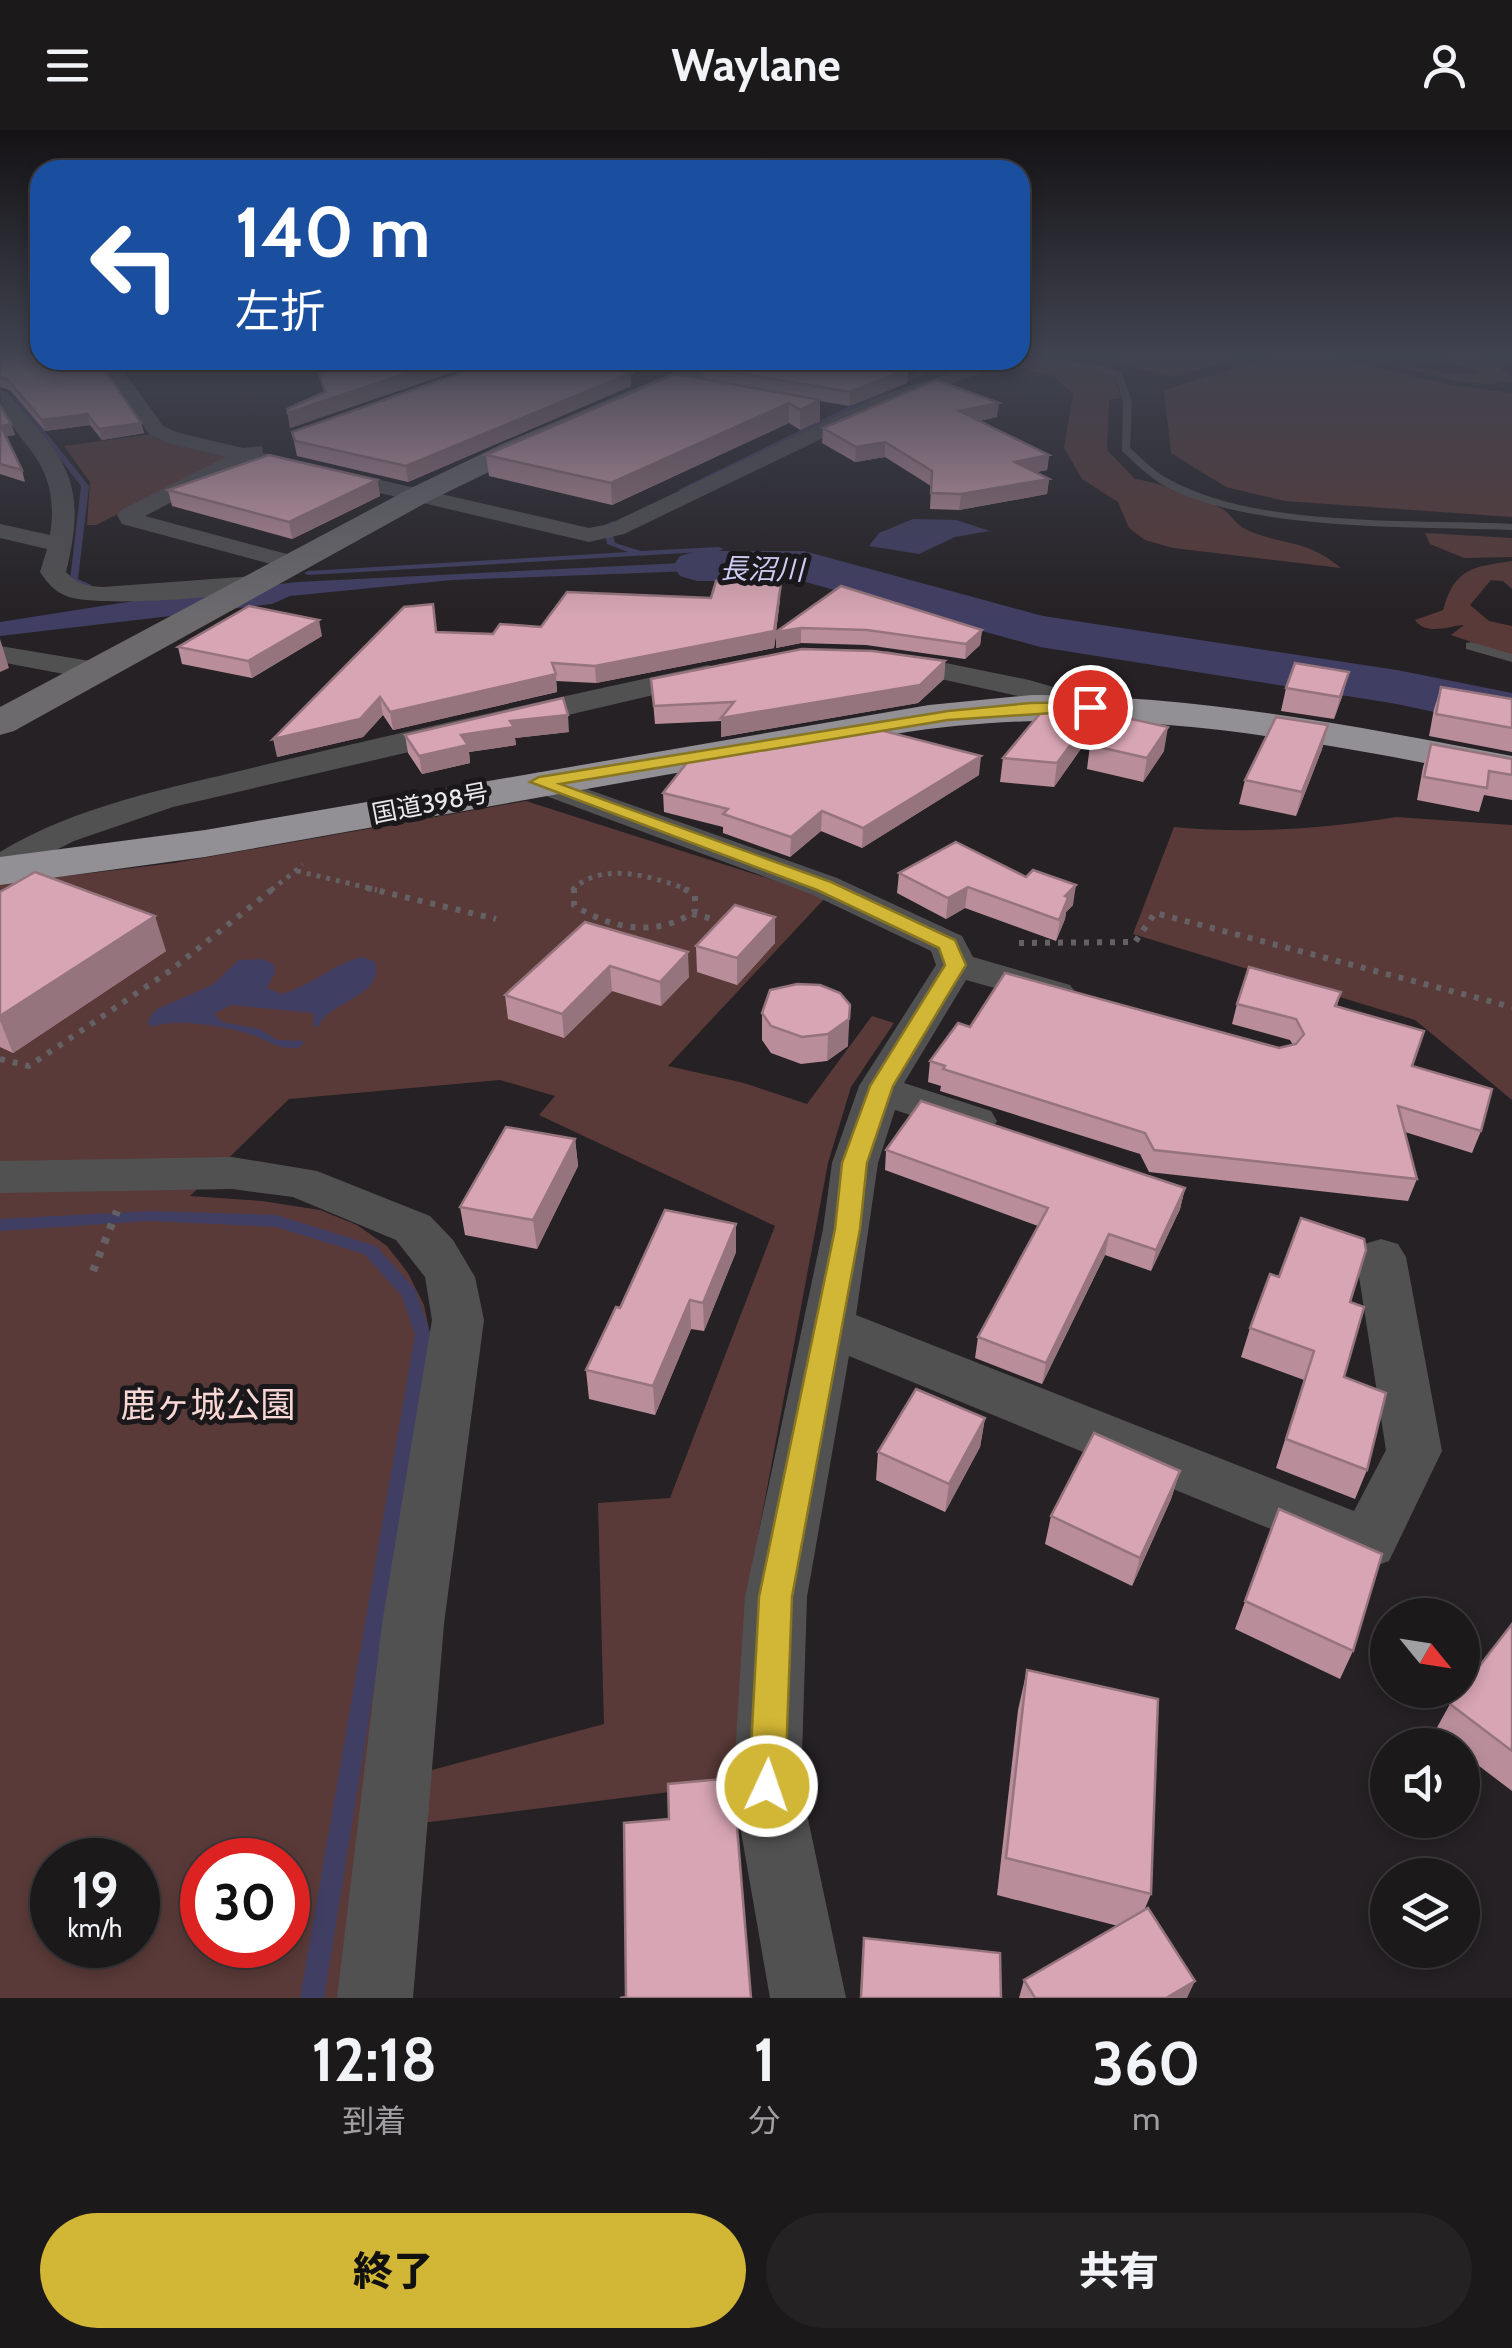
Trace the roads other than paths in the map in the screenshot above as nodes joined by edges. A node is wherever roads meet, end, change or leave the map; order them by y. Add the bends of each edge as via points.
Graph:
1 (35, 441) edge
2 (186, 441) edge
3 (538, 441) edge
4 (758, 441) edge
5 (803, 441) edge
6 (1126, 441) edge
7 (280, 442) dead end
8 (244, 454) junction
9 (419, 495) junction
10 (1512, 527) edge
11 (0, 531) edge
12 (579, 533) junction
13 (60, 545) junction
14 (293, 563) junction
15 (254, 584) junction
16 (1471, 646) dead end
17 (0, 654) edge
18 (856, 654) edge
19 (1512, 658) edge
20 (734, 668) edge
21 (96, 671) junction
22 (1090, 707) junction
23 (0, 723) edge
24 (1512, 768) edge
25 (539, 782) junction
26 (0, 869) edge
27 (952, 954) junction
28 (1087, 1001) edge
29 (880, 1090) junction
30 (1011, 1133) edge
31 (0, 1177) edge
32 (1381, 1257) dead end
33 (829, 1326) junction
34 (374, 1998) edge
35 (808, 1998) edge

1 - 13 street via 58,470 68,499
2 - 8 street
3 - 9 street
4 - 12 street
5 - 12 street via 616,529
6 - 10 lane via 1125,448 1172,486 1207,498 1284,514
7 - 8 street
8 - 9 street
8 - 14 street via 130,519
9 - 12 street
9 - 14 street
11 - 13 street
13 - 15 street via 53,572 60,585 86,594
14 - 15 street
15 - 21 street
16 - 19 lane
17 - 21 street
18 - 22 street via 1030,688
20 - 26 street via 422,736 114,814 56,833
21 - 23 street
22 - 24 highway, 国道398号 via 1214,716
22 - 25 highway, 国道398号 via 939,717
25 - 26 highway, 国道398号 via 203,846
25 - 27 street via 824,886
27 - 28 street
27 - 29 street
29 - 30 street
29 - 33 street via 855,1163
31 - 34 street via 232,1172 301,1182 414,1228 450,1277 458,1320 413,1624
32 - 33 street via 1414,1450 1368,1543
33 - 35 street via 776,1597 767,1786

